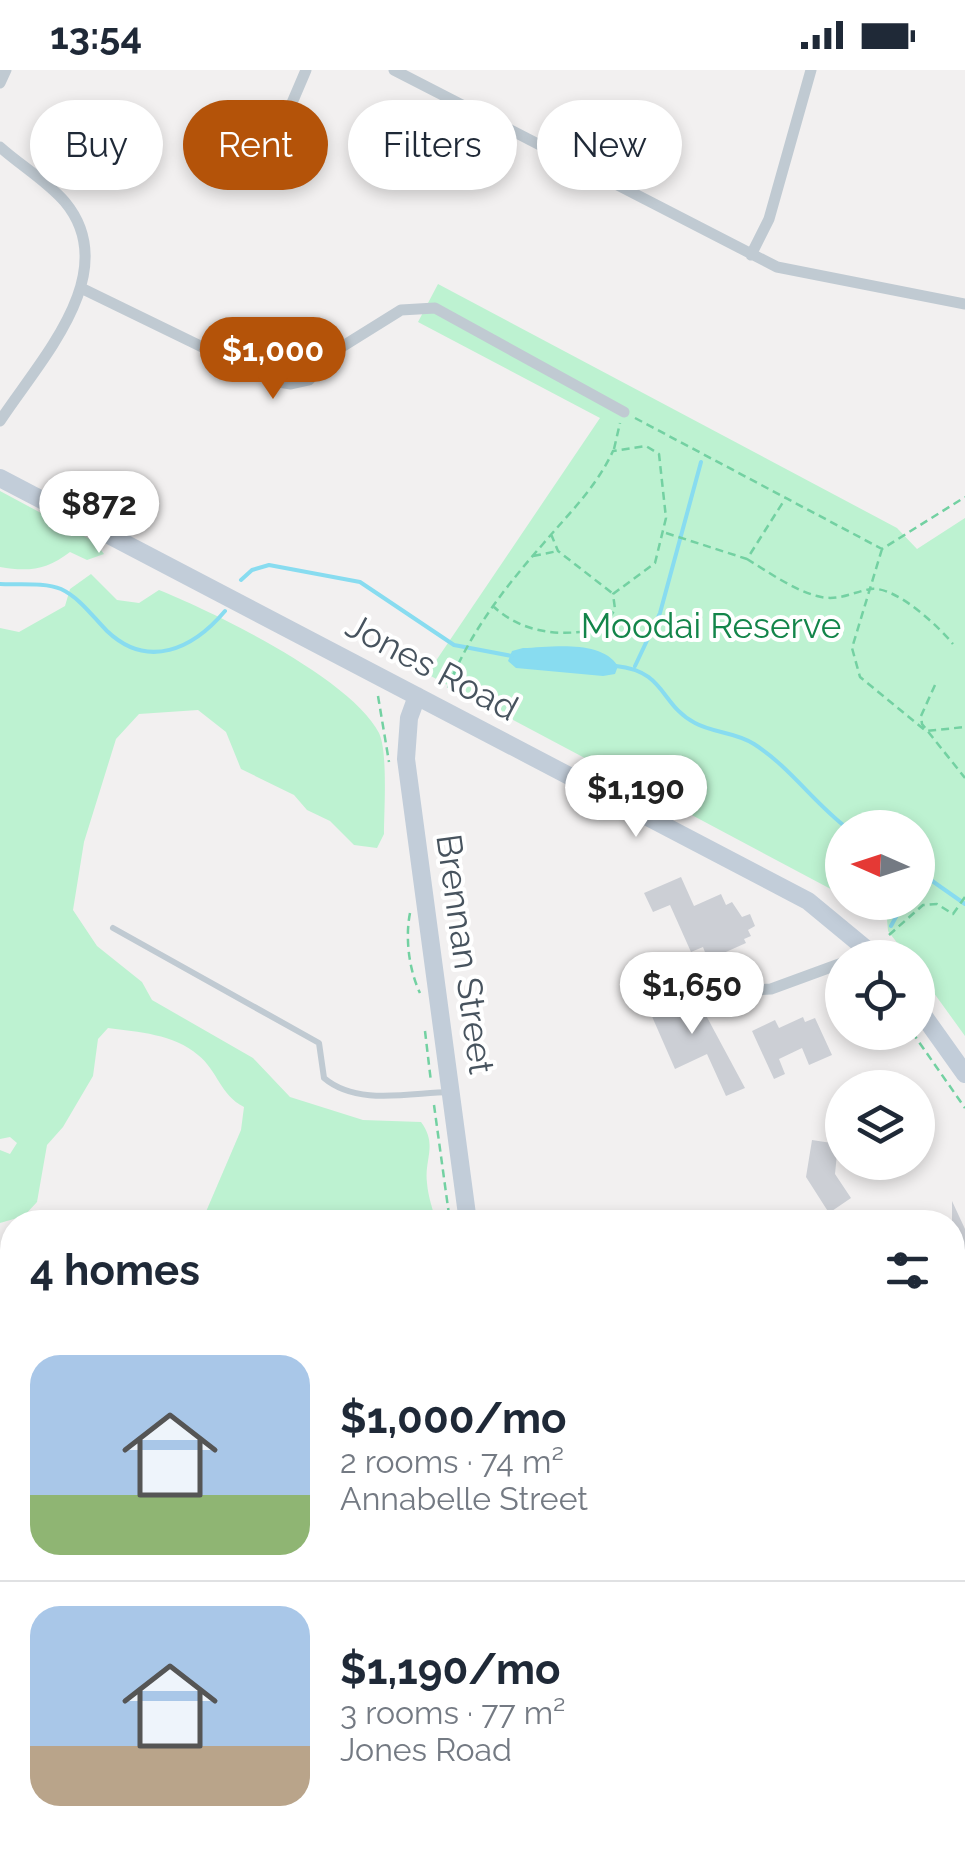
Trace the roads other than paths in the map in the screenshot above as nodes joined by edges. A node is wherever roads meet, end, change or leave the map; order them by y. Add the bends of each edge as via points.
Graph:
1 (6, 70) edge
2 (306, 70) edge
3 (394, 70) edge
4 (811, 70) edge
5 (0, 83) edge
6 (293, 100) edge
7 (0, 147) edge
8 (751, 255) junction
9 (81, 288) junction
10 (965, 304) edge
11 (624, 412) road end
12 (0, 421) edge
13 (0, 478) edge
14 (416, 696) junction
15 (113, 928) dead end
16 (850, 940) edge
17 (825, 968) edge
18 (739, 991) dead end
19 (935, 1032) edge
20 (965, 1074) edge
21 (442, 1092) junction
22 (466, 1210) edge
23 (238, 1850) edge
24 (252, 1850) edge

1 - 5 street
2 - 6 street
3 - 8 street
4 - 8 street via 768,219
7 - 9 street via 63,200 79,223 87,248
8 - 10 street via 804,274
9 - 11 street via 290,384 309,380 340,348 401,310 435,308
9 - 12 street
13 - 14 street, Jones Road
14 - 16 street, Jones Road via 808,901
14 - 21 street, Brennan Street via 406,759
15 - 21 lane via 319,1042 324,1078 336,1088 359,1095
17 - 18 street via 770,989
19 - 20 street
21 - 22 street, Brennan Street
23 - 24 street

